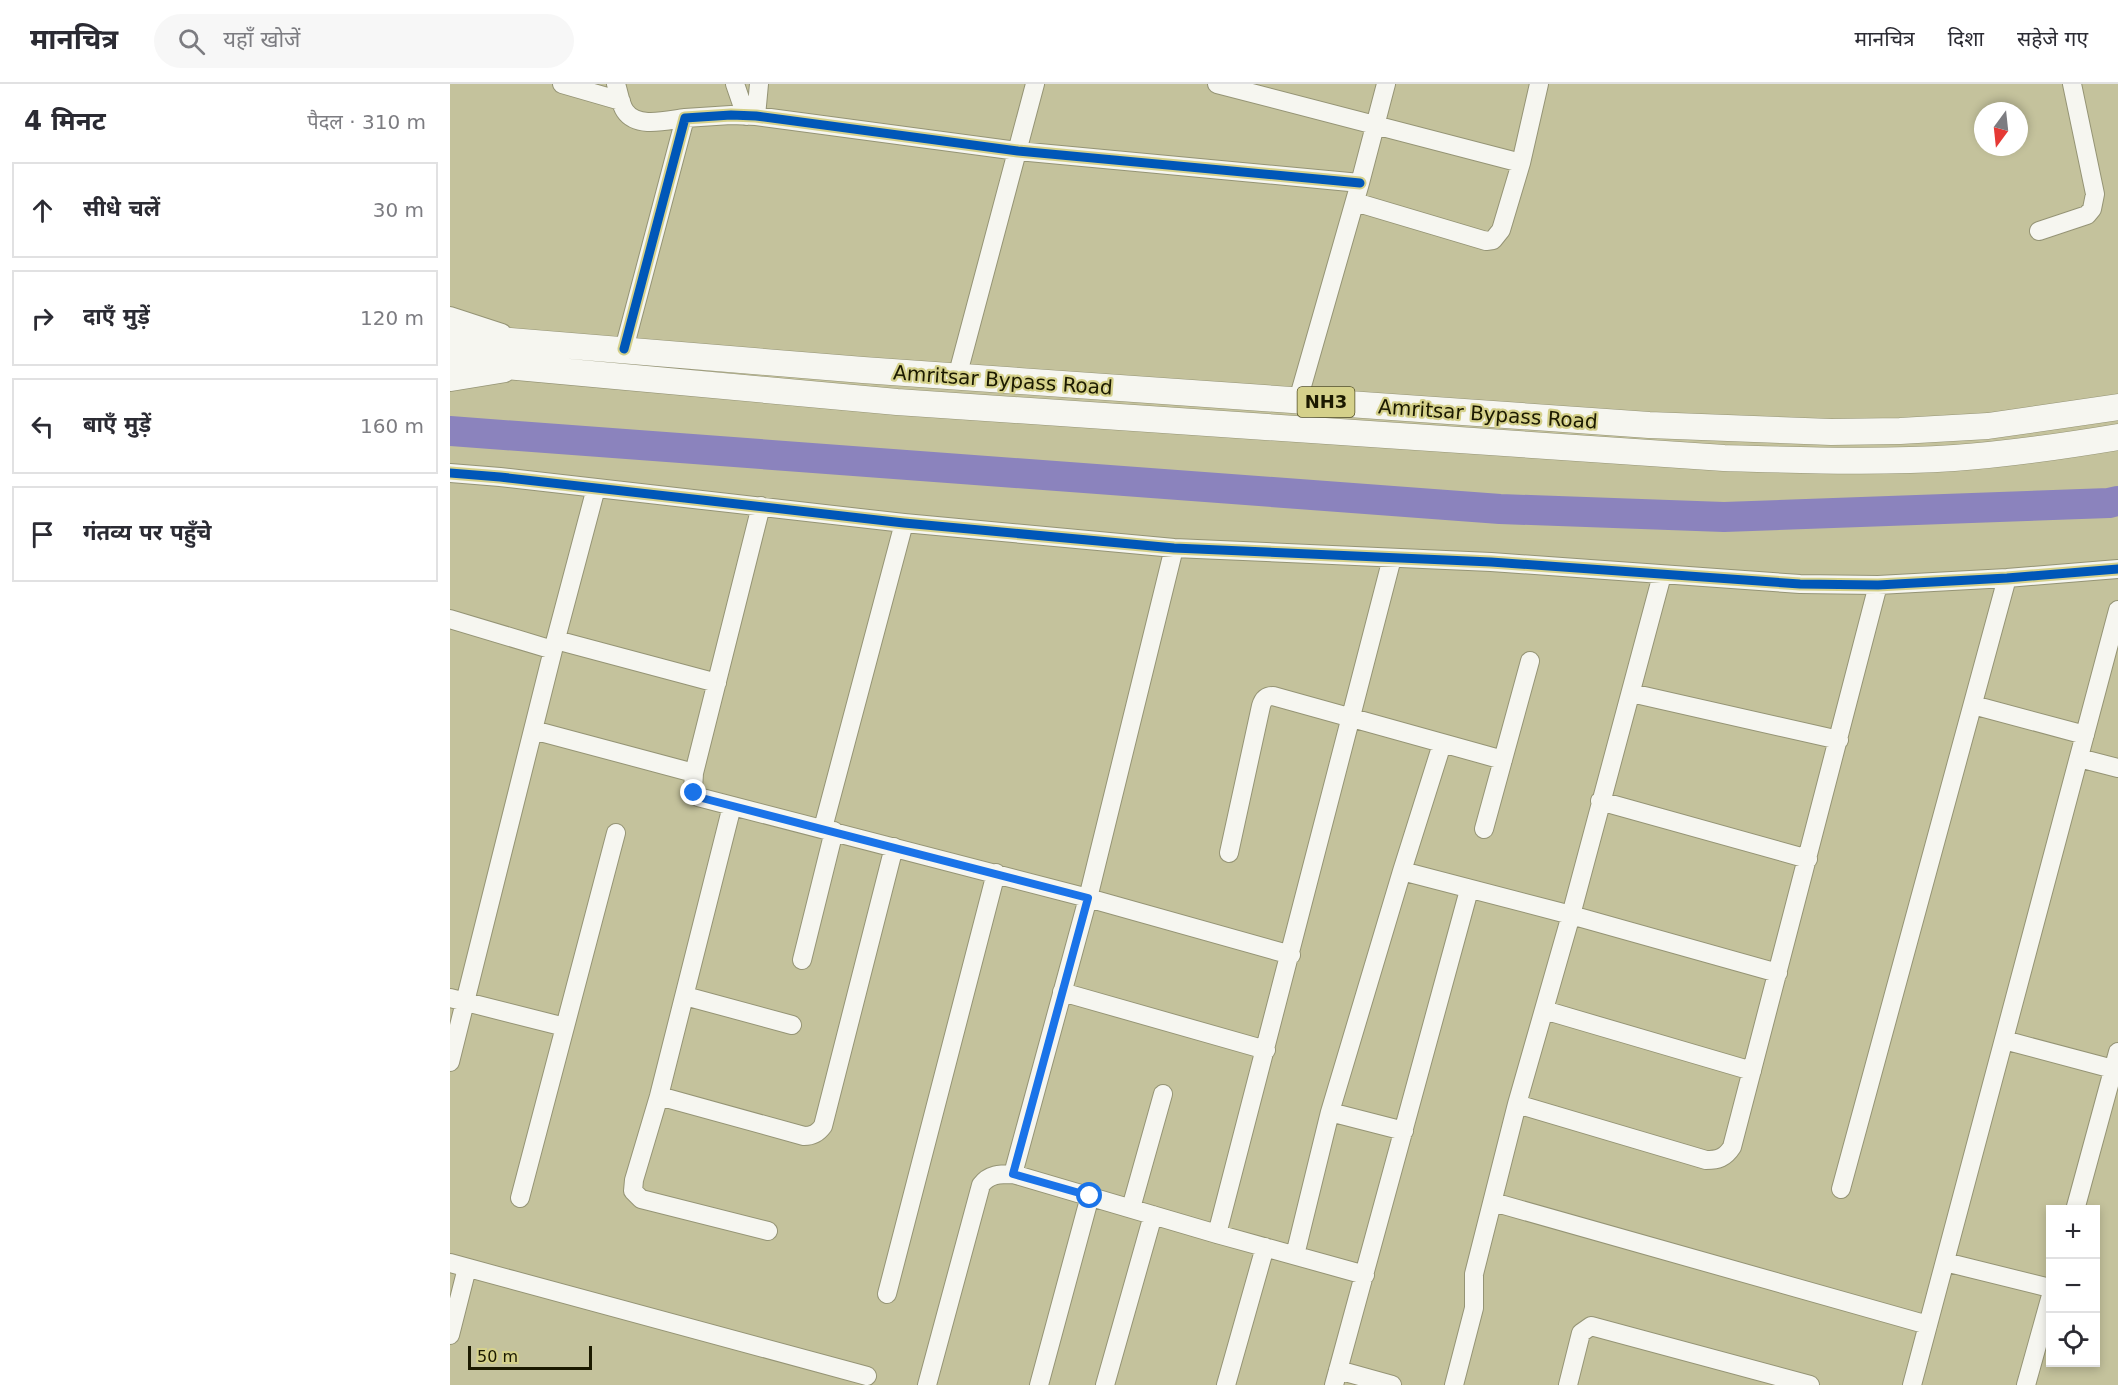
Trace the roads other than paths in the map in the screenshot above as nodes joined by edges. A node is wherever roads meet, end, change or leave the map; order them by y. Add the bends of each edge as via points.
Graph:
1 (562, 84) edge
2 (735, 84) edge
3 (759, 84) edge
4 (1035, 84) edge
5 (1217, 84) edge
6 (1386, 84) edge
7 (1539, 84) edge
8 (2072, 84) edge
9 (619, 92) edge
10 (751, 116) junction
11 (685, 118) junction
12 (1375, 125) junction
13 (1018, 151) junction
14 (1521, 163) junction
15 (1360, 183) junction
16 (1355, 202) junction
17 (2039, 231) dead end
18 (450, 316) edge
19 (450, 336) edge
20 (624, 349) junction
21 (535, 356) junction
22 (450, 361) edge
23 (957, 377) junction
24 (450, 382) edge
25 (1298, 400) junction
26 (2118, 407) edge
27 (2118, 437) edge
28 (450, 473) edge
29 (596, 488) junction
30 (761, 506) junction
31 (904, 523) junction
32 (1174, 548) junction
33 (1392, 558) junction
34 (2118, 569) edge
35 (1662, 575) junction
36 (2007, 578) junction
37 (1878, 585) junction
38 (2118, 610) edge
39 (450, 619) edge
40 (555, 645) junction
41 (1530, 660) dead end
42 (717, 683) junction
43 (1631, 693) junction
44 (1973, 705) junction
45 (1352, 718) junction
46 (533, 730) junction
47 (2085, 735) junction
48 (1839, 740) junction
49 (1442, 744) junction
50 (2079, 758) junction
51 (1503, 759) junction
52 (2118, 768) edge
53 (694, 773) junction
54 (1600, 801) junction
55 (732, 806) junction
56 (1484, 829) dead end
57 (829, 830) junction
58 (616, 833) dead end
59 (894, 847) junction
60 (1229, 853) dead end
61 (1808, 859) junction
62 (1402, 871) junction
63 (996, 873) junction
64 (1469, 890) junction
65 (1088, 898) junction
66 (1571, 915) junction
67 (1291, 955) junction
68 (802, 960) dead end
69 (1778, 974) junction
70 (1062, 992) junction
71 (685, 996) junction
72 (458, 1000) edge
73 (1544, 1010) junction
74 (792, 1025) dead end
75 (565, 1027) junction
76 (2004, 1040) junction
77 (1266, 1050) junction
78 (2116, 1061) edge
79 (450, 1062) edge
80 (1752, 1071) junction
81 (1163, 1094) dead end
82 (659, 1096) junction
83 (1517, 1104) junction
84 (1330, 1112) junction
85 (1404, 1131) junction
86 (1013, 1174) junction
87 (1841, 1189) dead end
88 (1090, 1196) junction
89 (520, 1198) dead end
90 (1492, 1202) junction
91 (2076, 1205) edge
92 (1131, 1208) junction
93 (1153, 1215) junction
94 (768, 1231) dead end
95 (1217, 1234) junction
96 (1265, 1247) junction
97 (1295, 1255) junction
98 (1945, 1262) junction
99 (458, 1265) edge
100 (1365, 1275) junction
101 (2046, 1287) edge
102 (887, 1294) dead end
103 (2046, 1313) edge
104 (1928, 1325) junction
105 (450, 1335) edge
106 (867, 1376) dead end
107 (1336, 1377) edge
108 (927, 1385) edge
109 (1039, 1385) edge
110 (1105, 1385) edge
111 (1226, 1385) edge
112 (1392, 1385) edge
113 (1454, 1385) edge
114 (1568, 1385) edge
115 (1810, 1385) edge
116 (1912, 1385) edge
117 (2026, 1385) edge

1 - 9 street
2 - 10 street
3 - 10 street
4 - 13 street
5 - 12 street
6 - 12 street
7 - 14 street
8 - 17 street via 2095,201 2087,215
9 - 11 street via 626,111 642,121
10 - 11 street
10 - 13 street
11 - 20 street
12 - 14 street
12 - 15 street
13 - 15 street
13 - 23 street
14 - 16 street via 1501,230 1492,240
15 - 16 street
16 - 25 street
18 - 21 street
19 - 21 highway, NH3
20 - 21 highway, Amritsar Bypass Road / NH3
20 - 23 highway, Amritsar Bypass Road / NH3
21 - 22 highway, NH3
21 - 24 street
21 - 27 highway, Amritsar Bypass Road / NH3 via 909,403 1724,458 1954,458
23 - 25 highway, Amritsar Bypass Road / NH3
25 - 26 highway, Amritsar Bypass Road / NH3 via 1649,425 1831,432 1988,426
28 - 29 street
29 - 30 street
29 - 40 street
30 - 31 street
30 - 42 street
31 - 32 street
31 - 57 street
32 - 33 street
32 - 65 street
33 - 35 street
33 - 45 street
34 - 36 street
35 - 37 street
35 - 43 street
36 - 37 street
36 - 44 street
37 - 48 street
38 - 47 street
39 - 40 street
40 - 42 street
40 - 46 street
41 - 51 street
42 - 53 street
43 - 48 street
43 - 54 street
44 - 47 street
44 - 87 street
45 - 49 street
45 - 60 street via 1274,696 1265,698
45 - 67 street
46 - 53 street
46 - 72 street
47 - 50 street
48 - 61 street
49 - 51 street
49 - 62 street
50 - 52 street
50 - 76 street
51 - 56 street
53 - 55 street via 693,789 698,797
54 - 61 street
54 - 66 street
55 - 57 street
55 - 71 street
57 - 59 street
57 - 68 street
58 - 75 street
59 - 63 street
59 - 82 street via 820,1131 804,1136
61 - 69 street
62 - 64 street
62 - 84 street
63 - 65 street
63 - 102 street
64 - 66 street
64 - 85 street
65 - 67 street
65 - 70 street
66 - 69 street
66 - 73 street
67 - 77 street
69 - 80 street
70 - 77 street
70 - 86 street
71 - 74 street
71 - 82 street
72 - 75 street
72 - 79 street
73 - 80 street
73 - 83 street
75 - 89 street
76 - 78 street
76 - 98 street
77 - 95 street
78 - 91 street
80 - 83 street via 1732,1147 1728,1154 1715,1160
81 - 92 street
82 - 94 street via 634,1180 636,1196
83 - 90 street
84 - 85 street
84 - 97 street
85 - 100 street
86 - 88 street
86 - 108 street via 990,1177 981,1185
88 - 92 street
88 - 109 street
90 - 104 street
90 - 113 street via 1474,1274 1474,1308
92 - 93 street
93 - 95 street
93 - 110 street
95 - 96 street
96 - 97 street
96 - 111 street
97 - 100 street
98 - 101 street
98 - 104 street
99 - 105 street
99 - 106 street
100 - 107 street
103 - 117 street
104 - 116 street
107 - 112 street
114 - 115 street via 1581,1334 1591,1326

